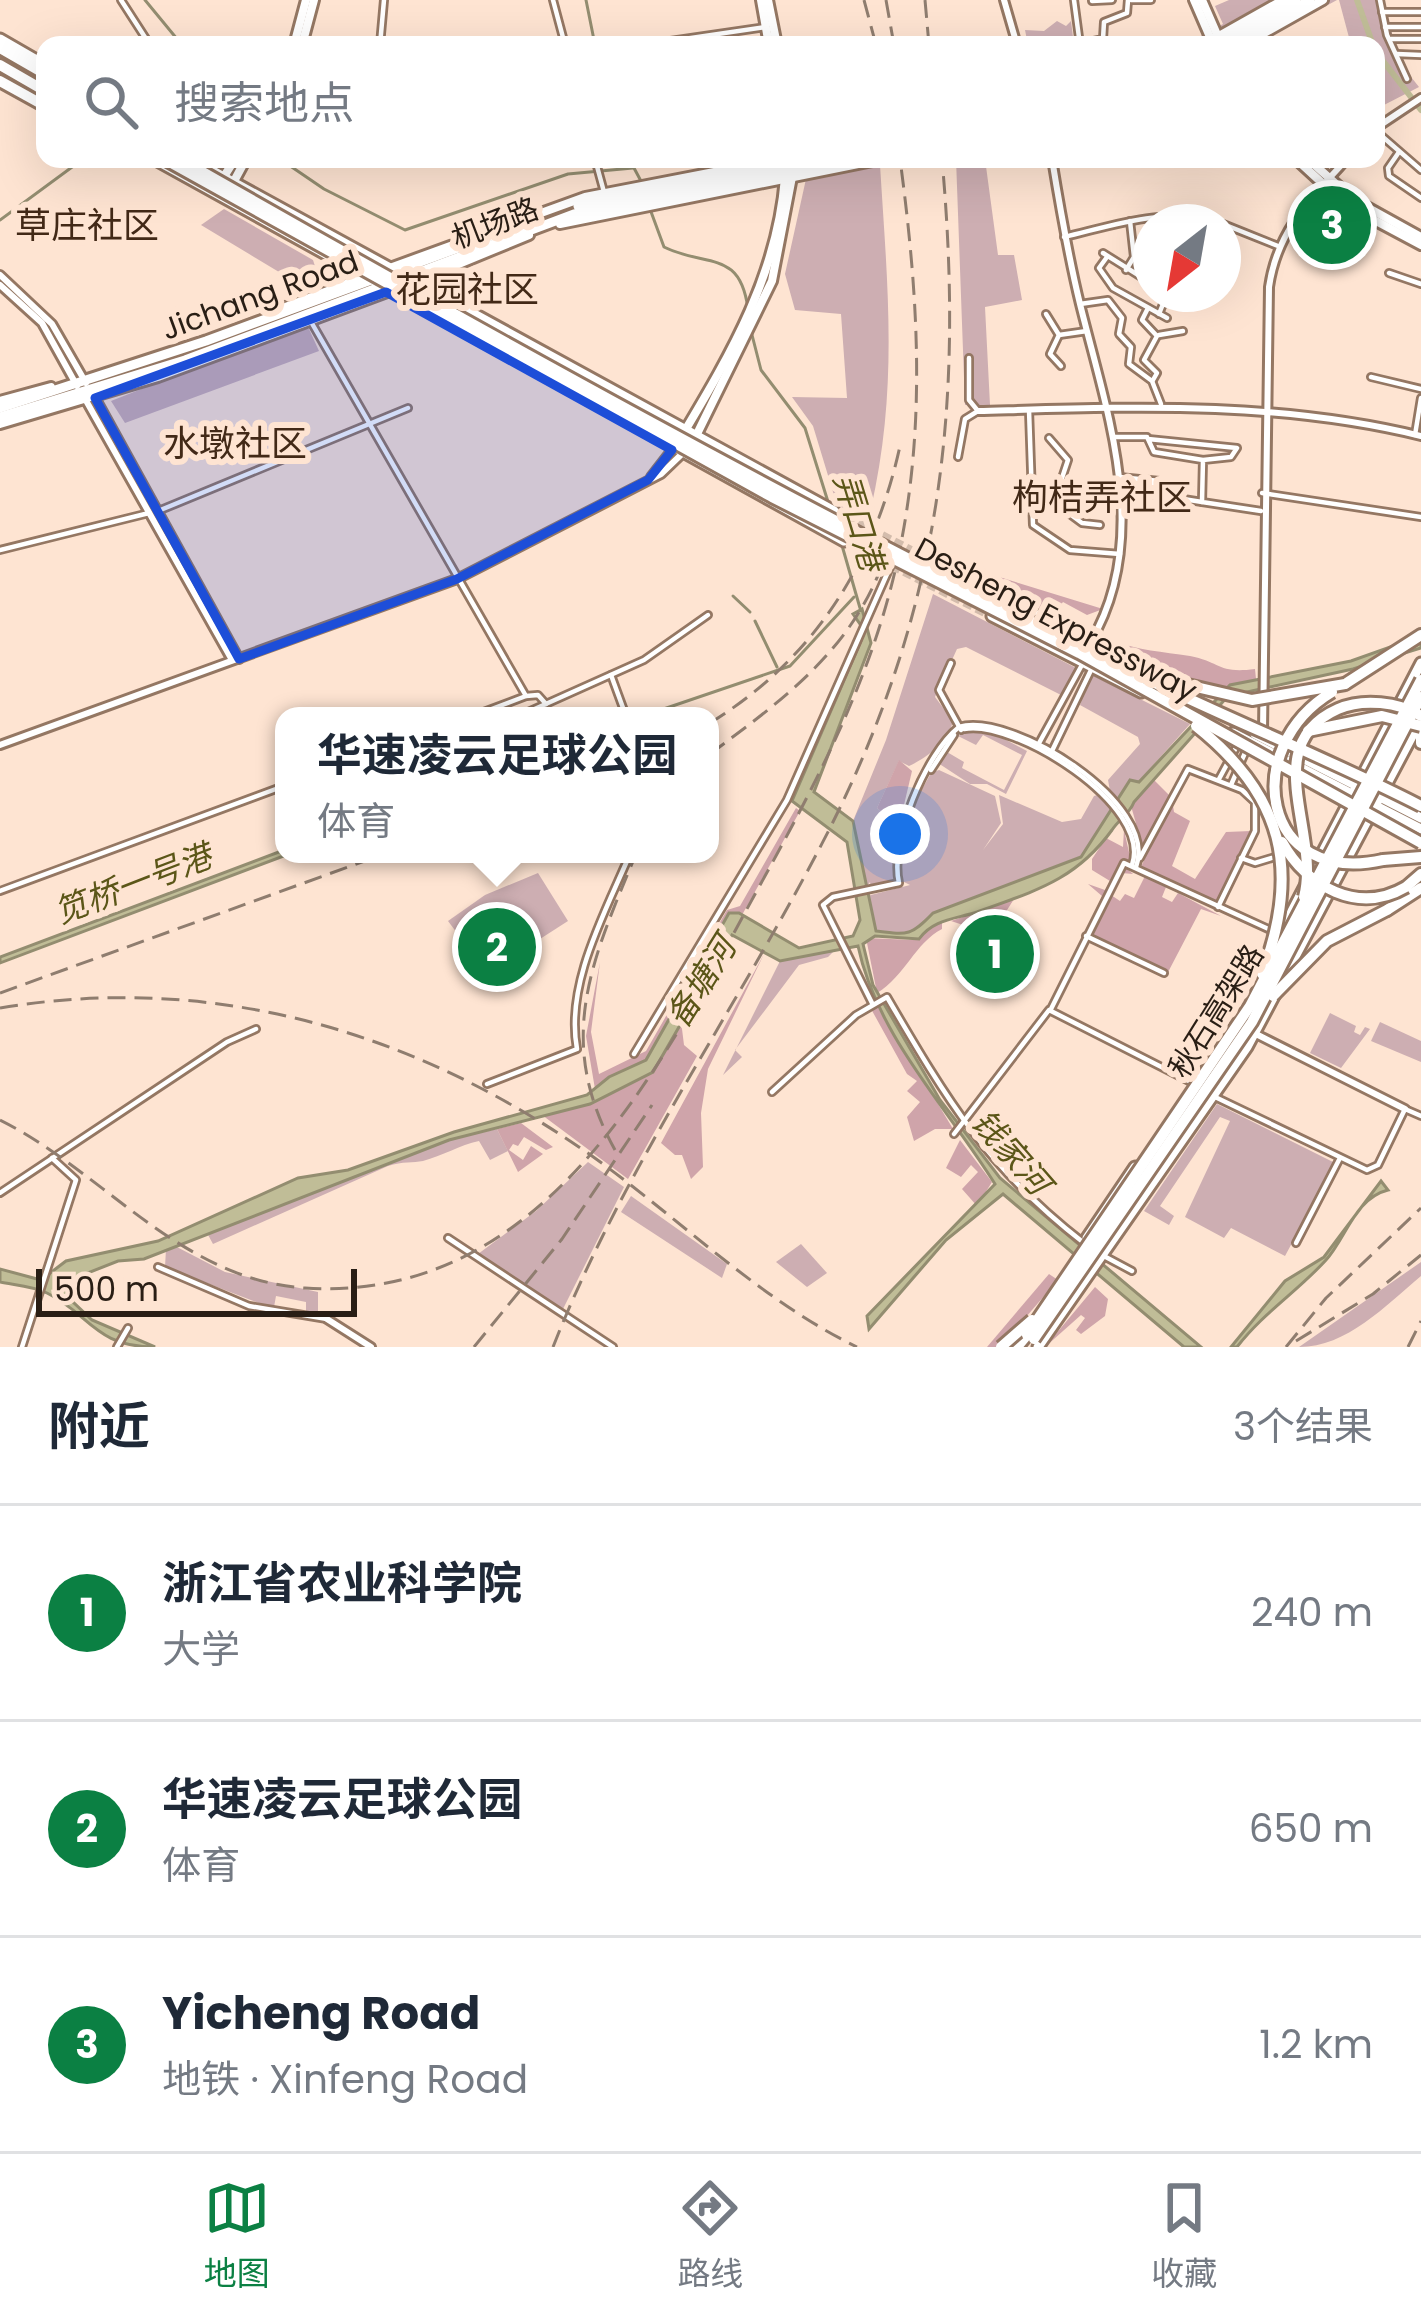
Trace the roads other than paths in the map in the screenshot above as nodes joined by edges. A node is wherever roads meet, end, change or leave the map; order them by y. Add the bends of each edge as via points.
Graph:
1 (121, 0) edge
2 (310, 0) edge
3 (383, 0) edge
4 (553, 0) edge
5 (764, 0) edge
6 (1004, 0) edge
7 (1074, 0) edge
8 (1112, 0) edge
9 (1129, 0) edge
10 (1151, 0) edge
11 (1198, 0) edge
12 (1282, 0) edge
13 (1297, 0) edge
14 (1310, 0) edge
15 (1323, 0) edge
16 (1380, 0) edge
17 (1092, 2) edge
18 (1382, 12) junction
19 (1421, 12) edge
20 (766, 27) junction
21 (1385, 27) junction
22 (1421, 27) edge
23 (144, 36) edge
24 (300, 36) edge
25 (381, 36) edge
26 (563, 36) edge
27 (705, 36) edge
28 (770, 36) edge
29 (771, 36) edge
30 (1015, 36) edge
31 (1079, 36) edge
32 (1103, 36) edge
33 (1214, 36) edge
34 (1228, 36) edge
35 (1230, 36) edge
36 (1232, 36) edge
37 (1259, 36) edge
38 (1389, 39) junction
39 (1421, 39) edge
40 (1394, 55) junction
41 (1421, 55) edge
42 (0, 61) edge
43 (1407, 79) dead end
44 (36, 82) edge
45 (36, 82) edge
46 (1421, 98) edge
47 (1385, 122) edge
48 (1385, 138) edge
49 (1400, 152) junction
50 (170, 168) edge
51 (172, 168) edge
52 (196, 168) edge
53 (208, 168) edge
54 (232, 168) edge
55 (238, 168) edge
56 (598, 168) edge
57 (783, 168) edge
58 (784, 168) edge
59 (788, 168) edge
60 (1053, 168) edge
61 (1307, 168) edge
62 (1314, 168) edge
63 (1339, 168) edge
64 (1421, 170) edge
65 (229, 179) junction
66 (1325, 183) junction
67 (604, 189) junction
68 (653, 193) junction
69 (633, 197) junction
70 (219, 198) junction
71 (1421, 198) edge
72 (1130, 221) junction
73 (1133, 221) edge
74 (1241, 231) edge
75 (492, 233) junction
76 (1064, 237) junction
77 (1421, 241) edge
78 (1278, 245) junction
79 (464, 258) junction
80 (1126, 270) junction
81 (436, 272) junction
82 (1389, 273) dead end
83 (1133, 274) edge
84 (0, 275) edge
85 (401, 275) junction
86 (1421, 283) edge
87 (372, 284) junction
88 (0, 285) edge
89 (1113, 288) junction
90 (438, 296) junction
91 (1108, 299) junction
92 (1133, 299) edge
93 (1080, 304) junction
94 (1146, 312) edge
95 (1155, 312) edge
96 (1046, 314) dead end
97 (1159, 314) joint
98 (1167, 318) dead end
99 (310, 320) junction
100 (1087, 331) junction
101 (1183, 331) dead end
102 (1059, 335) junction
103 (1156, 336) junction
104 (969, 358) dead end
105 (1061, 366) dead end
106 (1371, 377) dead end
107 (1152, 381) junction
108 (85, 389) junction
109 (1421, 389) edge
110 (1421, 398) edge
111 (0, 404) edge
112 (1161, 404) junction
113 (1107, 407) junction
114 (408, 408) dead end
115 (1029, 409) junction
116 (1263, 410) junction
117 (978, 411) junction
118 (0, 421) edge
119 (370, 425) junction
120 (690, 434) junction
121 (1418, 435) edge
122 (1112, 437) junction
123 (1153, 437) junction
124 (1049, 438) dead end
125 (677, 453) junction
126 (958, 457) dead end
127 (1203, 460) junction
128 (1118, 477) junction
129 (1154, 481) junction
130 (1190, 484) dead end
131 (1262, 493) junction
132 (1202, 502) junction
133 (831, 510) tunnel mouth
134 (1262, 511) junction
135 (153, 512) junction
136 (1421, 517) edge
137 (1100, 525) dead end
138 (840, 540) tunnel mouth
139 (0, 550) edge
140 (1120, 554) junction
141 (891, 565) dead end
142 (457, 579) junction
143 (1001, 597) tunnel mouth
144 (709, 615) dead end
145 (992, 616) tunnel mouth
146 (1421, 635) edge
147 (1063, 637) junction
148 (1090, 643) junction
149 (235, 659) junction
150 (951, 663) dead end
151 (1421, 663) edge
152 (1088, 666) junction
153 (611, 675) junction
154 (1082, 678) junction
155 (1421, 680) edge
156 (1345, 684) junction
157 (526, 696) junction
158 (1421, 697) edge
159 (1161, 698) junction
160 (546, 704) junction
161 (497, 707) edge
162 (539, 707) edge
163 (623, 707) edge
164 (1210, 714) junction
165 (1421, 724) edge
166 (960, 728) junction
167 (1253, 741) junction
168 (1421, 743) edge
169 (0, 745) edge
170 (1036, 749) junction
171 (1050, 756) junction
172 (1219, 778) junction
173 (1231, 784) junction
174 (275, 789) edge
175 (1354, 789) junction
176 (1376, 801) junction
177 (1421, 806) edge
178 (1391, 808) junction
179 (1421, 818) edge
180 (1273, 823) junction
181 (1421, 829) edge
182 (1421, 843) edge
183 (1421, 857) edge
184 (1241, 858) junction
185 (626, 863) edge
186 (1316, 863) junction
187 (1136, 864) junction
188 (1421, 874) edge
189 (1421, 888) edge
190 (0, 891) edge
191 (1421, 900) edge
192 (1218, 907) junction
193 (1388, 910) junction
194 (1286, 932) junction
195 (1086, 936) junction
196 (1164, 974) dead end
197 (872, 1003) junction
198 (1250, 1006) junction
199 (1051, 1010) junction
200 (1253, 1027) junction
201 (256, 1029) dead end
202 (634, 1054) dead end
203 (1194, 1083) junction
204 (487, 1084) dead end
205 (772, 1092) dead end
206 (1213, 1096) junction
207 (1406, 1109) junction
208 (1421, 1116) edge
209 (964, 1123) junction
210 (954, 1134) dead end
211 (52, 1158) junction
212 (1340, 1158) junction
213 (0, 1192) edge
214 (448, 1238) dead end
215 (1296, 1243) dead end
216 (1083, 1244) junction
217 (1101, 1256) junction
218 (1074, 1266) junction
219 (158, 1267) dead end
220 (1132, 1271) dead end
221 (327, 1319) joint
222 (128, 1328) dead end
223 (117, 1345) edge
224 (22, 1347) edge
225 (371, 1347) edge
226 (613, 1347) edge
227 (1000, 1347) edge
228 (1015, 1347) edge
229 (1028, 1347) edge
230 (1038, 1347) edge

1 - 23 street
2 - 24 main road
3 - 25 street
4 - 26 street
5 - 20 main road
5 - 29 main road
6 - 30 street
7 - 31 street
8 - 17 street
9 - 10 street
9 - 32 street via 1127,13 1104,22
11 - 33 main road
12 - 34 main road
13 - 35 main road
14 - 36 main road
15 - 37 main road
16 - 18 street
18 - 19 street
18 - 21 street
20 - 27 street
20 - 28 main road
21 - 22 street
21 - 38 street
38 - 39 street
38 - 40 street
40 - 41 street
40 - 43 street
42 - 44 highway
42 - 45 highway
46 - 47 street
48 - 49 street
49 - 64 street
49 - 71 street via 1389,176
50 - 70 main road
51 - 159 highway, Desheng Expressway, bridge via 772,497
52 - 147 highway, Desheng Expressway, bridge via 778,491
53 - 65 main road
54 - 65 main road
55 - 65 main road
56 - 67 street
57 - 68 main road
58 - 68 main road, 机场路 via 709,189
59 - 120 main road via 782,244
60 - 76 street
61 - 66 main road
62 - 66 main road
63 - 66 street
65 - 70 main road
65 - 85 main road
66 - 77 main road via 1372,222
66 - 78 street
67 - 69 main road, 机场路
67 - 75 main road, 机场路
68 - 69 main road, 机场路
69 - 75 main road, Jichang Road
69 - 79 main road, 机场路
70 - 87 main road
72 - 73 street
72 - 76 street
72 - 80 street via 1134,257
74 - 78 street
75 - 85 main road, Jichang Road
76 - 93 street
78 - 116 street via 1264,329
79 - 81 main road, 机场路
79 - 85 main road, 机场路
80 - 83 street
80 - 89 street via 1105,255 1100,268
81 - 85 main road, 机场路
81 - 90 main road via 431,286
82 - 86 street
84 - 108 street via 52,324
85 - 87 main road, Jichang Road
85 - 87 main road, 机场路
85 - 90 main road
87 - 99 main road, 机场路
87 - 108 main road, Jichang Road
87 - 125 main road
88 - 108 street via 41,323
89 - 91 street
89 - 92 street
90 - 120 main road
91 - 93 street
91 - 107 street via 1123,318 1129,364
93 - 100 street
94 - 103 street via 1142,320
95 - 97 street
96 - 102 street
97 - 98 street
99 - 108 main road, 机场路
99 - 119 street
100 - 102 street
100 - 113 street
101 - 103 street
102 - 105 street via 1050,355
103 - 107 street via 1144,360 1157,373
104 - 117 street via 969,400
106 - 109 street
107 - 112 street
108 - 111 main road, Jichang Road
108 - 118 main road, 机场路
108 - 135 street
110 - 121 street
112 - 113 street
112 - 116 street
113 - 115 street
113 - 122 street
114 - 119 street
115 - 117 street
115 - 140 street via 1033,525 1070,550
116 - 121 street
116 - 131 street
117 - 126 street via 964,419
119 - 135 street
119 - 142 street
120 - 125 main road
120 - 133 main road
122 - 123 street
122 - 128 street
123 - 127 street via 1147,444 1154,452
123 - 127 street via 1237,448 1232,457
124 - 137 street via 1068,460 1059,487 1067,496 1063,509
125 - 138 main road
125 - 142 street via 648,480
127 - 132 street
128 - 129 street
128 - 140 street
129 - 130 street
129 - 132 street via 1152,494
131 - 134 street
131 - 136 street
132 - 134 street
134 - 167 street via 1263,696
135 - 139 street
135 - 149 street
140 - 148 street via 1113,600
141 - 202 street via 788,800
142 - 149 street
142 - 157 street
143 - 148 main road
144 - 153 street
145 - 152 main road
146 - 156 highway
147 - 156 highway, bridge via 1228,698 1276,699
147 - 164 highway, Desheng Expressway, bridge
148 - 164 main road
149 - 169 street
150 - 166 street via 938,687
151 - 175 main road
152 - 154 street
152 - 164 main road
153 - 160 street
153 - 163 street
154 - 170 street
154 - 171 street
155 - 194 highway, 秋石高架路, bridge
156 - 183 highway, bridge via 1287,732 1275,772 1280,816 1298,847 1322,862
157 - 160 street
157 - 161 street
158 - 200 highway, 秋石高架路, bridge
159 - 180 highway, bridge via 1237,760
159 - 182 highway, Desheng Expressway, bridge
160 - 162 street
164 - 165 highway, bridge via 1295,731 1382,716
164 - 167 main road
164 - 167 main road
164 - 177 highway, Desheng Expressway, bridge
165 - 168 highway
165 - 176 main road
165 - 194 highway, bridge via 1391,705 1348,704 1303,736 1294,787 1310,866
166 - 170 street via 989,725
166 - 197 street via 941,745 900,833 898,883 823,905
167 - 172 street
167 - 173 street
167 - 175 main road
170 - 171 street
171 - 187 street via 1106,792 1129,822
172 - 173 street
172 - 187 street via 1196,767 1185,771
173 - 184 street via 1257,809
174 - 190 street
175 - 176 main road
175 - 186 main road
176 - 178 main road
176 - 200 main road
178 - 179 main road
178 - 181 main road
180 - 188 highway, bridge via 1305,872 1340,894 1385,897
180 - 198 highway, bridge via 1285,894
184 - 186 street
184 - 192 street
185 - 204 street via 572,1020 577,1049
186 - 194 main road
187 - 192 street
187 - 195 street via 1124,863
189 - 193 highway
191 - 193 highway
192 - 194 street
193 - 200 highway, bridge via 1310,953
194 - 198 highway, 秋石高架路, bridge
194 - 203 main road
195 - 196 street
195 - 199 street
197 - 205 street
197 - 209 street via 883,996
198 - 218 highway, 秋石高架路, bridge
199 - 203 street
199 - 209 street
200 - 206 main road
200 - 207 street
200 - 229 highway, 秋石高架路, bridge
201 - 211 street
203 - 206 street
203 - 216 main road
206 - 212 street
206 - 217 main road
207 - 208 street
207 - 212 street via 1375,1169
209 - 210 street
209 - 216 street via 1008,1180
211 - 213 street
211 - 224 street via 76,1180
212 - 215 street
214 - 226 street
216 - 218 main road, bridge
217 - 220 street
217 - 230 main road, bridge
218 - 227 highway, bridge
218 - 228 highway, 秋石高架路, bridge
219 - 221 street via 250,1306
221 - 225 street
222 - 223 street

